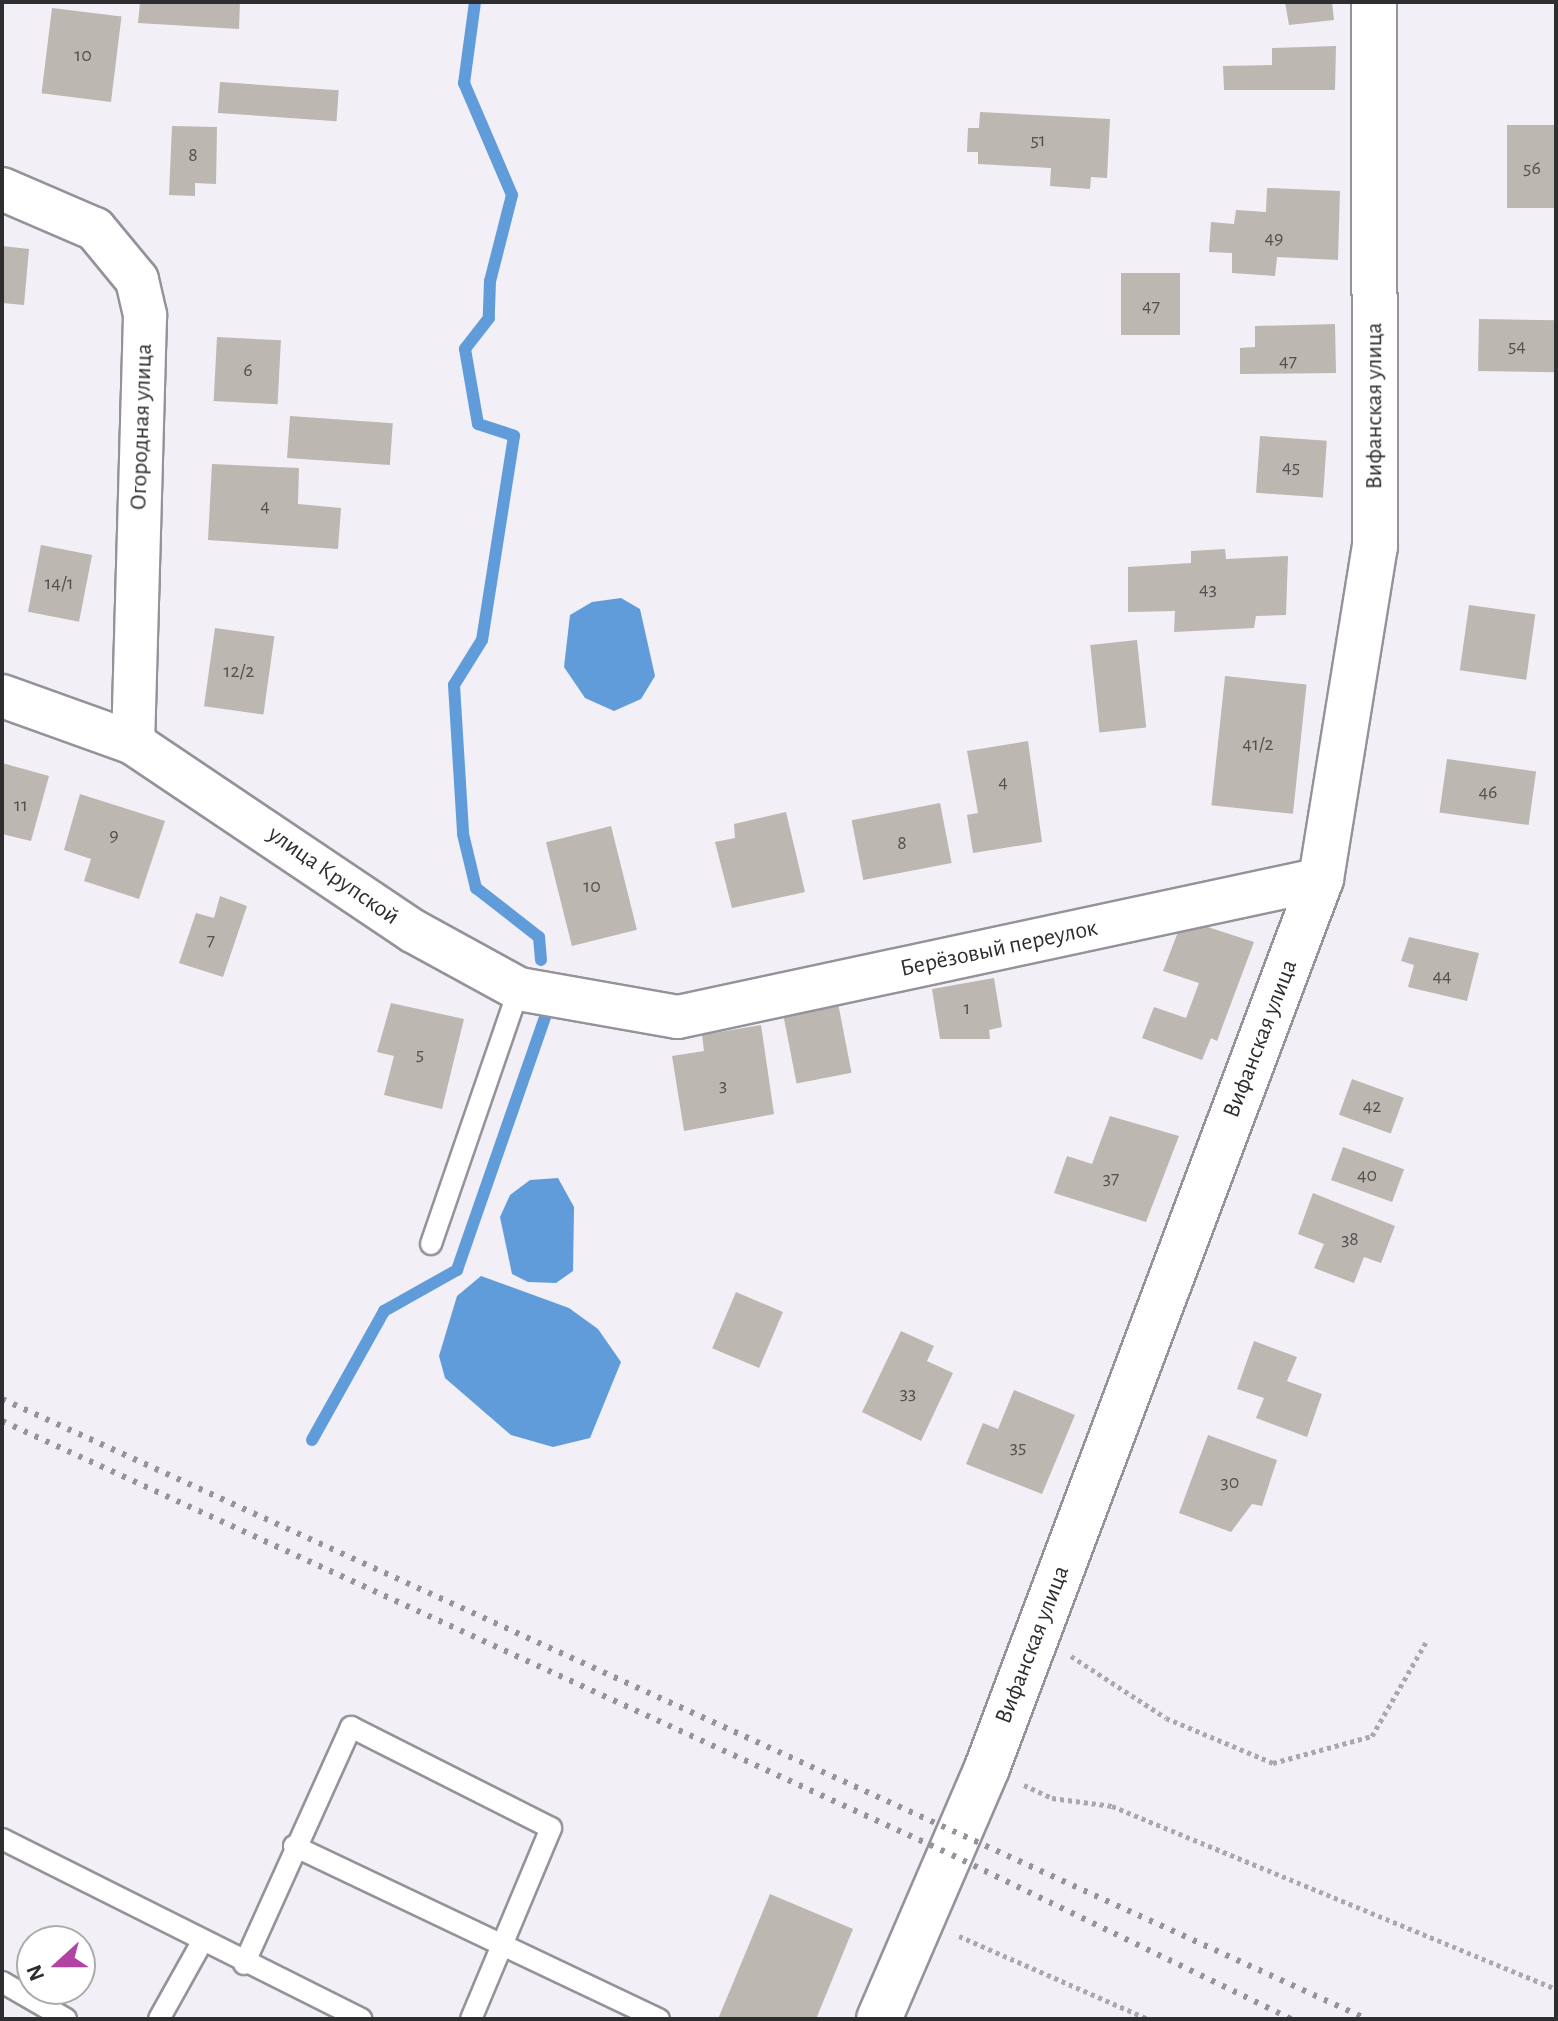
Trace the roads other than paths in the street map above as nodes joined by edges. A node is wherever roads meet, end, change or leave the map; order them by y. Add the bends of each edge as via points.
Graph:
1 (1374, 2) edge
2 (2, 189) edge
3 (2, 696) edge
4 (133, 743) junction
5 (1321, 879) junction
6 (519, 989) junction
7 (678, 1017) joint
8 (431, 1244) dead end
9 (2, 1839) edge
10 (294, 1846) junction
11 (201, 1944) junction
12 (502, 1946) junction
13 (244, 1964) junction
14 (2, 1982) edge
15 (626, 2012) edge
16 (66, 2019) edge
17 (159, 2019) edge
18 (361, 2019) edge
19 (471, 2019) edge
20 (659, 2019) edge
21 (879, 2019) edge

1 - 5 main road, Вифанская улица via 1375,547
2 - 4 street, Огородная улица via 95,229 137,280 145,316
3 - 4 street, улица Крупской
4 - 6 street, улица Крупской via 413,931
5 - 7 street, Берёзовый переулок
5 - 21 main road, Вифанская улица via 987,1768
6 - 7 street, улица Крупской
6 - 8 lane
9 - 11 lane
10 - 12 lane
10 - 12 lane via 351,1727 551,1828
10 - 13 lane
11 - 13 lane
11 - 17 lane
12 - 15 lane
12 - 19 lane
13 - 18 lane
14 - 16 lane
15 - 20 lane

